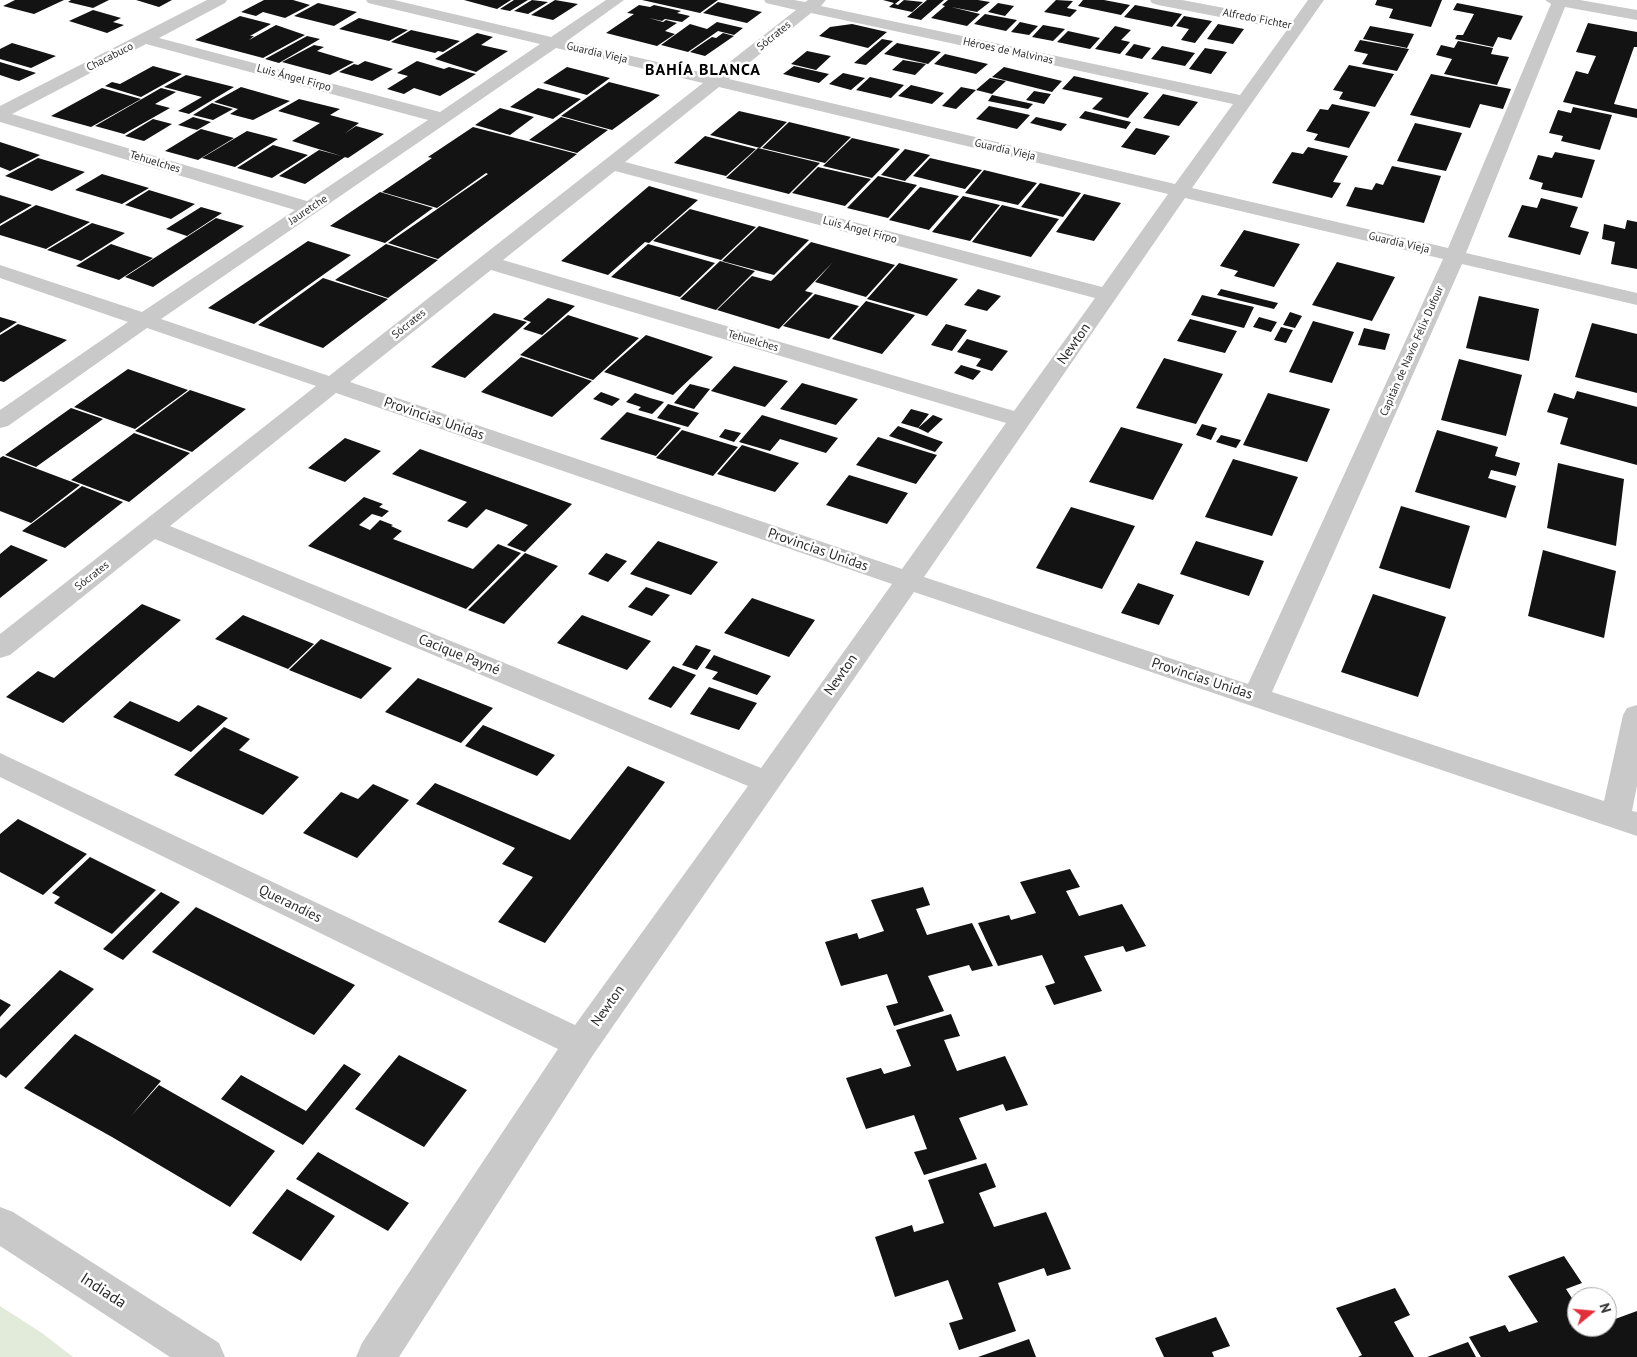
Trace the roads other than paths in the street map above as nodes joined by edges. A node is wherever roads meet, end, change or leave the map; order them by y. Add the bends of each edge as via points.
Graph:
1 (219, 0) edge
2 (374, 0) edge
3 (616, 0) edge
4 (772, 0) edge
5 (1158, 0) edge
6 (1316, 0) edge
7 (1556, 1) edge
8 (813, 4) edge
9 (1637, 15) edge
10 (1297, 27) junction
11 (144, 38) junction
12 (554, 43) junction
13 (716, 82) junction
14 (1245, 101) junction
15 (0, 114) edge
16 (443, 118) junction
17 (611, 164) junction
18 (1180, 191) junction
19 (310, 208) junction
20 (1455, 256) junction
21 (487, 262) junction
22 (0, 271) edge
23 (1108, 295) junction
24 (1637, 299) edge
25 (145, 320) junction
26 (334, 384) junction
27 (1020, 420) junction
28 (0, 421) edge
29 (152, 528) junction
30 (907, 580) junction
31 (0, 648) edge
32 (1256, 697) junction
33 (1637, 715) edge
34 (0, 764) edge
35 (767, 782) junction
36 (1627, 821) edge
37 (581, 1044) junction
38 (0, 1225) edge
39 (205, 1357) edge
40 (376, 1357) edge

1 - 11 street, Chacabuco
2 - 12 street, Guardia Vieja
3 - 12 street, Jauretche
4 - 8 street, Héroes de Malvinas
5 - 10 street, Alfredo Fichter
6 - 10 street, Newton
7 - 9 street
7 - 20 street, Capitán de Navío Félix Dufour
8 - 13 street, Sócrates
8 - 14 street, Héroes de Malvinas
10 - 14 street, Newton
11 - 15 street, Chacabuco
11 - 16 street, Luis Ángel Firpo
12 - 13 street, Guardia Vieja
12 - 16 street, Jauretche
13 - 17 street, Sócrates
13 - 18 street, Guardia Vieja
14 - 18 street, Newton
15 - 19 street, Tehuelches
16 - 19 street, Jauretche
17 - 21 street, Sócrates
17 - 23 street, Luis Ángel Firpo
18 - 20 street, Guardia Vieja
18 - 23 street, Newton
19 - 25 street, Jauretche
20 - 24 street, Guardia Vieja
20 - 32 street, Capitán de Navío Félix Dufour
21 - 26 street, Sócrates
21 - 27 street, Tehuelches
22 - 25 street, Provincias Unidas
23 - 27 street, Newton
25 - 26 street, Provincias Unidas
25 - 28 street, Jauretche
26 - 29 street, Sócrates
26 - 30 street, Provincias Unidas
27 - 30 street, Newton
29 - 31 street, Sócrates
29 - 35 street, Cacique Payné
30 - 32 street, Provincias Unidas
30 - 35 street, Newton
32 - 36 street, Provincias Unidas
33 - 36 street
34 - 37 street, Querandíes
35 - 37 street, Newton
37 - 40 street, Newton
38 - 39 street, Indiada

